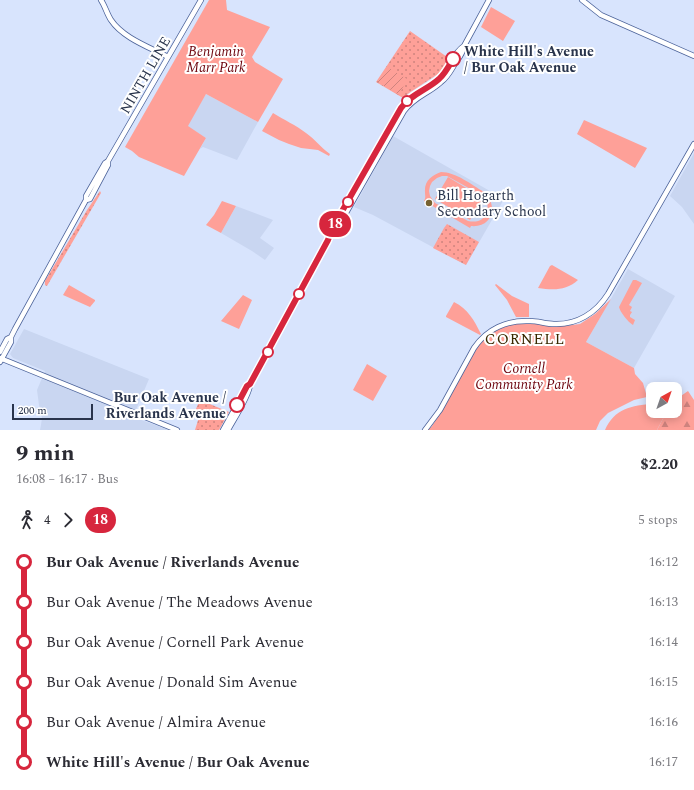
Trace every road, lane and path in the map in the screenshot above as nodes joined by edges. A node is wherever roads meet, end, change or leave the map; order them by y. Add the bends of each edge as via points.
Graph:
1 (102, 0) edge
2 (201, 0) edge
3 (489, 0) edge
4 (582, 0) edge
5 (694, 56) edge
6 (168, 57) junction
7 (694, 144) edge
8 (11, 337) junction
9 (0, 352) edge
10 (1, 360) edge
11 (250, 384) junction
12 (177, 430) edge
13 (223, 430) edge
14 (228, 430) edge
15 (425, 430) edge

1 - 6 street via 111,19 128,36
2 - 6 street, NINTH LINE
3 - 11 street via 449,75 418,97 404,111 334,234 328,240
4 - 5 street via 601,15
6 - 8 street, NINTH LINE via 86,196
7 - 15 street via 601,304 586,317 571,322 555,324 517,321 502,325 488,333 474,348 440,410
8 - 9 street, NINTH LINE via 7,339
8 - 10 street, NINTH LINE
10 - 12 street
11 - 13 street
11 - 14 street

